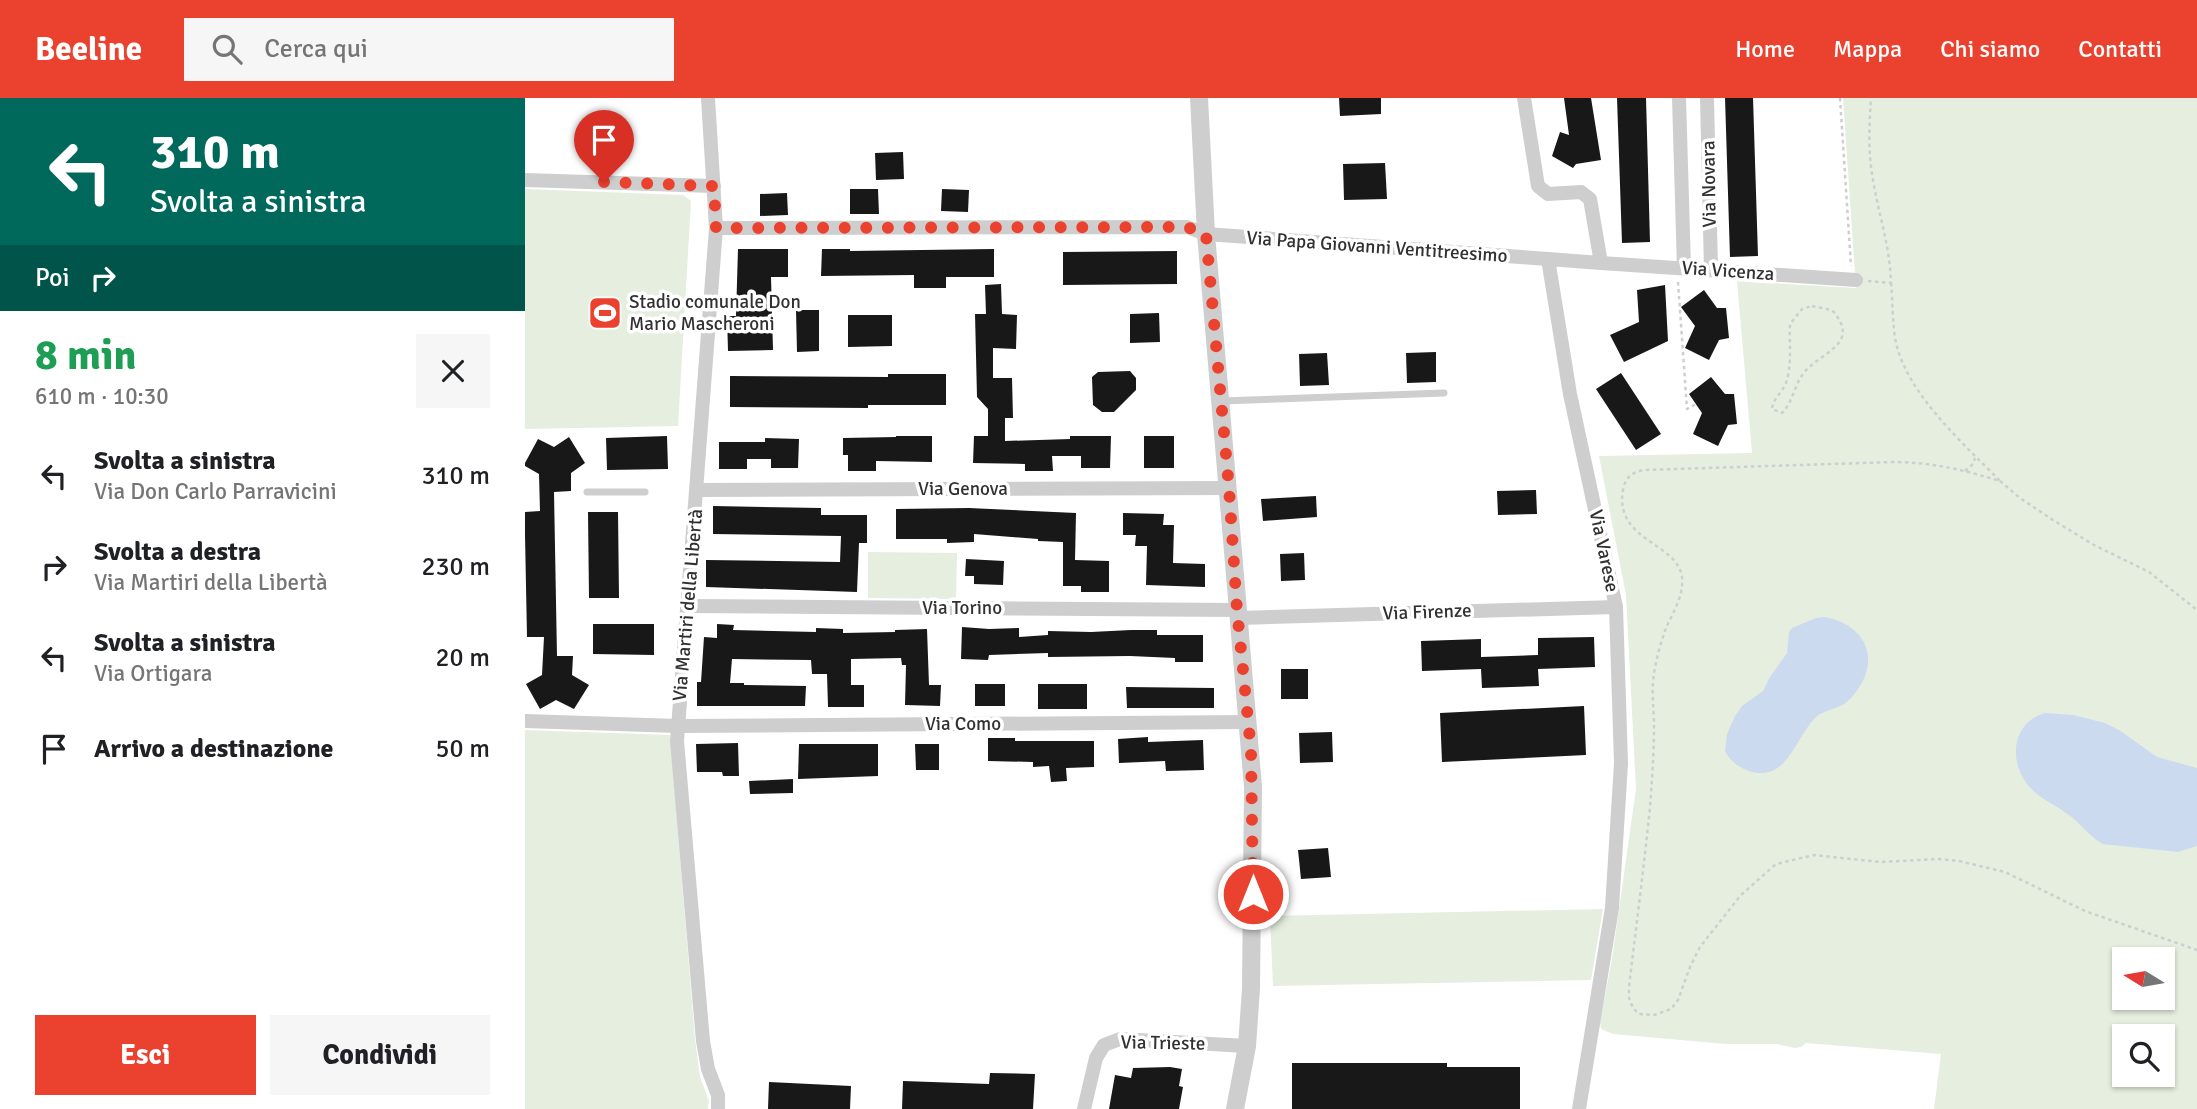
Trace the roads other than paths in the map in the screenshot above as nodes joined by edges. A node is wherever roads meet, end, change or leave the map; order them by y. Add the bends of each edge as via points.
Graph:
1 (708, 98) edge
2 (1199, 98) edge
3 (1524, 98) edge
4 (1679, 98) edge
5 (1707, 98) edge
6 (525, 180) edge
7 (714, 186) junction
8 (716, 228) junction
9 (1206, 234) junction
10 (1548, 259) junction
11 (1601, 263) junction
12 (1680, 268) junction
13 (1711, 270) junction
14 (1854, 280) road end
15 (1444, 393) dead end
16 (1221, 401) junction
17 (1229, 488) junction
18 (697, 490) junction
19 (587, 492) dead end
20 (645, 492) dead end
21 (687, 606) junction
22 (1616, 607) junction
23 (1237, 614) junction
24 (525, 721) edge
25 (1249, 722) junction
26 (678, 726) junction
27 (1247, 1046) junction
28 (718, 1109) edge
29 (1084, 1109) edge
30 (1235, 1109) edge
31 (1579, 1109) edge

1 - 7 street, Via Martiri della Libertà
2 - 9 street
3 - 11 street via 1538,186 1548,194 1581,192 1590,200
4 - 12 street, Via Novara
5 - 13 street, Via Novara
6 - 7 street
7 - 8 street, Via Martiri della Libertà
8 - 9 street, Via Papa Giovanni Ventitreesimo via 1187,227
8 - 18 street, Via Martiri della Libertà
9 - 10 street, Via Papa Giovanni Ventitreesimo
9 - 16 street
10 - 11 street
10 - 22 street, Via Varese via 1570,394
11 - 12 street, Via Vicenza
12 - 13 street, Via Vicenza
13 - 14 street, Via Vicenza
15 - 16 lane
16 - 17 street
17 - 18 street, Via Genova
17 - 23 street
18 - 21 street, Via Martiri della Libertà
19 - 20 lane
21 - 23 street, Via Torino
21 - 26 street, Via Martiri della Libertà
22 - 23 street, Via Firenze
22 - 31 street, Via Varese via 1621,763 1612,908
23 - 25 street
24 - 26 street, Via Como
25 - 26 street, Via Como
25 - 27 street via 1253,856
26 - 28 street, Via Martiri della Libertà via 703,1041
27 - 29 street, Via Trieste via 1120,1039 1104,1045 1096,1058
27 - 30 street

